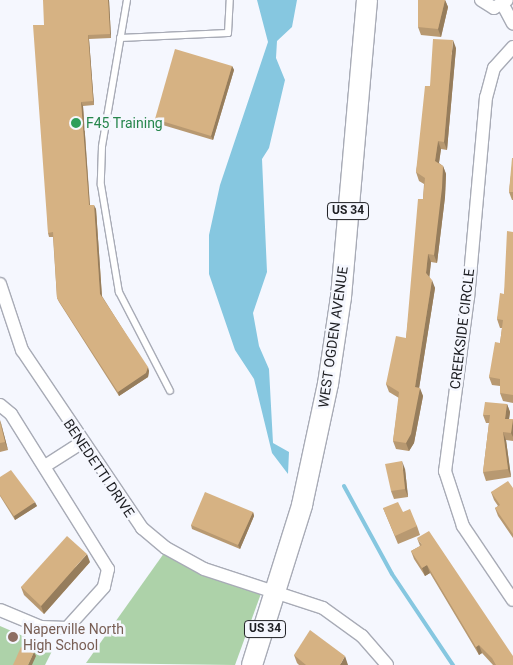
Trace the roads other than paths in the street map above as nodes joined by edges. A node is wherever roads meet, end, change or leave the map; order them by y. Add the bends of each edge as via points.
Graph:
1 (127, 0) edge
2 (230, 0) edge
3 (367, 0) edge
4 (480, 0) edge
5 (505, 2) edge
6 (513, 24) edge
7 (120, 38) junction
8 (513, 47) edge
9 (0, 284) edge
10 (170, 390) dead end
11 (0, 405) edge
12 (81, 443) junction
13 (45, 466) junction
14 (277, 592) junction
15 (513, 600) edge
16 (0, 610) edge
17 (252, 665) edge
18 (386, 665) edge

1 - 7 lane
2 - 7 lane via 228,34
3 - 14 main road, WEST OGDEN AVENUE / US 34 via 335,341 319,430
4 - 5 street via 489,7
5 - 6 street
7 - 10 lane via 102,147 101,186 119,292
8 - 15 street, CREEKSIDE CIRCLE via 494,68 486,97 468,297 445,471 463,526
9 - 12 street, BENEDETTI DRIVE via 22,350
11 - 13 street
12 - 13 street
12 - 14 street, BENEDETTI DRIVE via 128,514 166,548 204,569
13 - 16 street via 106,562 107,580 67,628 41,627
14 - 17 main road, WEST OGDEN AVENUE / US 34
14 - 18 street, BENEDETTI DRIVE via 338,617

